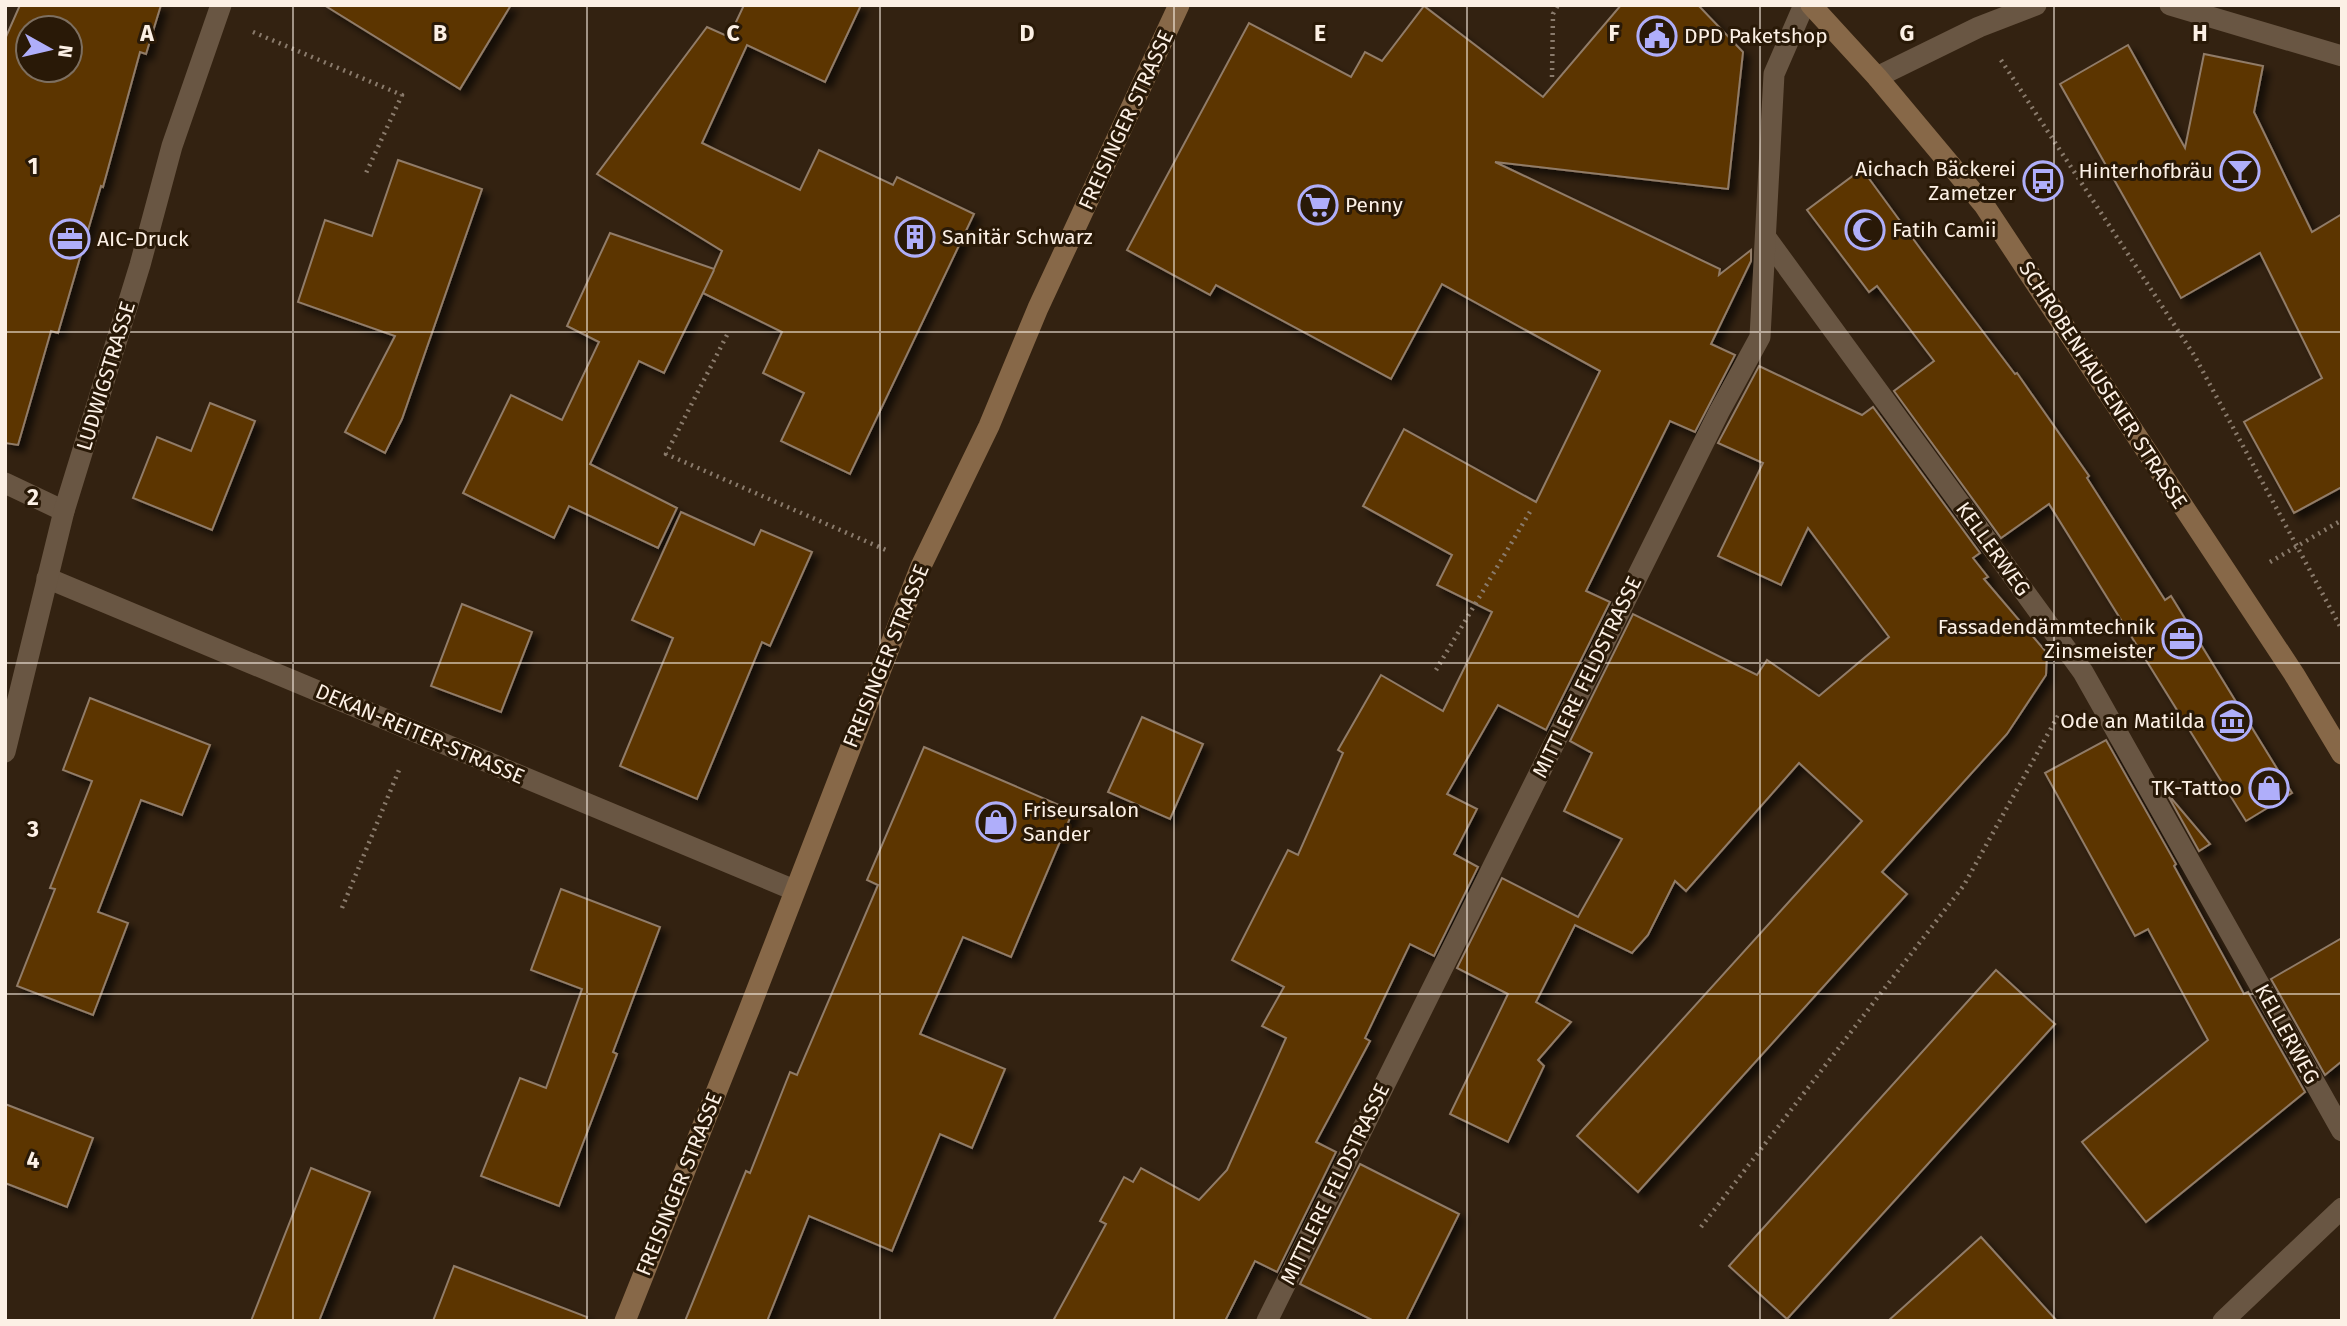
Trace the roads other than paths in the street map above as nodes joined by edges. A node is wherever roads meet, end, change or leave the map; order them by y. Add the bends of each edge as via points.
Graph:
1 (1179, 5) edge
2 (1804, 5) edge
3 (1811, 5) edge
4 (2036, 5) edge
5 (2170, 5) edge
6 (219, 11) edge
7 (2342, 56) edge
8 (1877, 77) junction
9 (1767, 239) junction
10 (5, 483) edge
11 (64, 511) junction
12 (47, 578) junction
13 (5, 752) edge
14 (2342, 754) edge
15 (794, 890) junction
16 (2342, 1131) edge
17 (2342, 1208) edge
18 (625, 1321) edge
19 (1267, 1321) edge
20 (2223, 1321) edge

1 - 15 main road, FREISINGER STRASSE via 921,566
2 - 9 street, MITTLERE FELDSTRASSE via 1774,74
3 - 8 main road, SCHROBENHAUSENER STRASSE
4 - 8 street
5 - 7 street
6 - 11 street, LUDWIGSTRASSE via 172,146
8 - 14 main road, SCHROBENHAUSENER STRASSE via 1984,205
9 - 16 street, KELLERWEG via 2083,672
9 - 19 street, MITTLERE FELDSTRASSE via 1760,337 1718,412
10 - 11 street
11 - 12 street, LUDWIGSTRASSE
12 - 13 street, LUDWIGSTRASSE
12 - 15 street, DEKAN-REITER-STRASSE
15 - 18 main road, FREISINGER STRASSE
17 - 20 street

